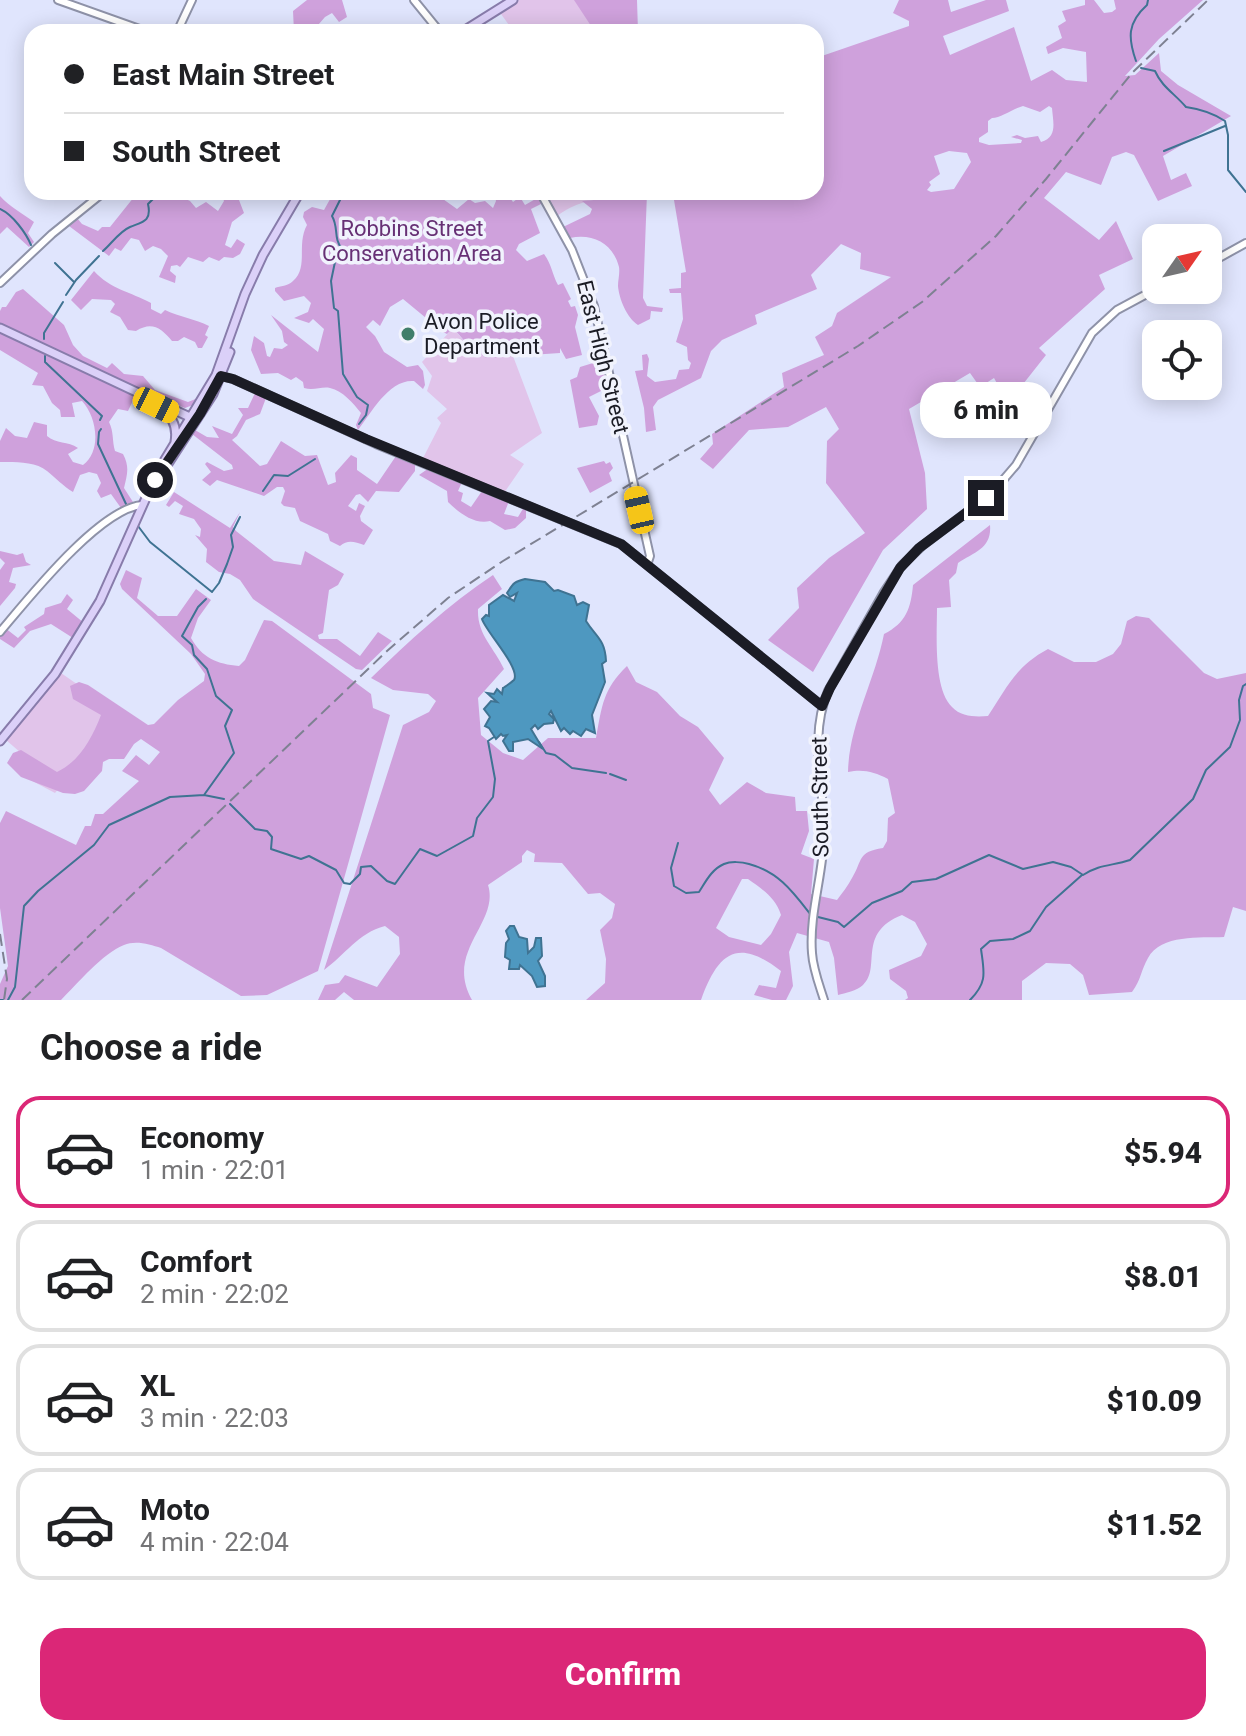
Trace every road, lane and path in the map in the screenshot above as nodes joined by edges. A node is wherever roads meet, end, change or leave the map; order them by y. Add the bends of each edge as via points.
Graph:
1 (58, 0) edge
2 (192, 0) edge
3 (414, 0) edge
4 (513, 0) edge
5 (126, 24) edge
6 (181, 24) edge
7 (434, 24) edge
8 (475, 24) edge
9 (94, 200) edge
10 (295, 200) edge
11 (544, 200) edge
12 (1246, 243) edge
13 (1222, 256) edge
14 (0, 283) edge
15 (1142, 297) edge
16 (0, 328) edge
17 (219, 376) junction
18 (149, 399) junction
19 (156, 405) junction
20 (200, 405) junction
21 (170, 407) junction
22 (193, 421) junction
23 (175, 444) junction
24 (155, 480) junction
25 (142, 505) junction
26 (647, 565) junction
27 (0, 632) edge
28 (823, 703) junction
29 (0, 741) edge
30 (824, 1000) edge

1 - 5 main road
2 - 6 main road
3 - 7 main road
4 - 8 main road
9 - 14 main road
10 - 17 main road via 254,273
11 - 26 main road, East High Street via 594,306 650,556
12 - 13 main road
15 - 28 main road, South Street via 1114,312 1089,336 1005,481 900,568
16 - 18 main road
17 - 20 main road
17 - 22 main road
17 - 26 main road via 621,544
18 - 19 main road
18 - 21 main road
19 - 22 main road
19 - 23 main road via 173,420
20 - 21 main road via 189,411
20 - 22 main road
21 - 22 main road
22 - 23 main road
22 - 24 main road
23 - 24 main road
24 - 25 main road
25 - 27 main road via 90,535
25 - 29 main road via 85,629
26 - 28 main road
28 - 30 main road, South Street via 818,745 824,839 812,949

